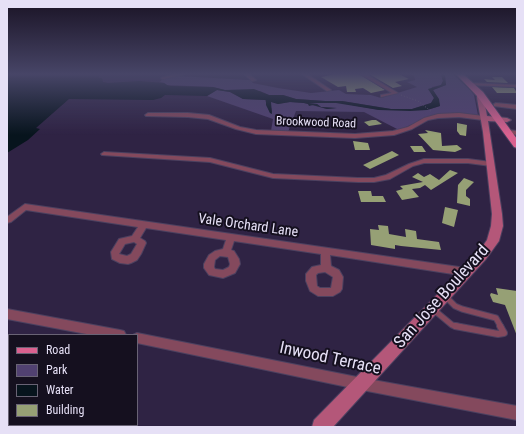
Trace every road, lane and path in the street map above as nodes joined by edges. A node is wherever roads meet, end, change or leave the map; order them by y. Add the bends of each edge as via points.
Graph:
1 (391, 94) edge
2 (399, 94) edge
3 (480, 94) joint
4 (483, 94) edge
5 (383, 96) dead end
6 (493, 106) junction
7 (517, 107) edge
8 (428, 110) dead end
9 (482, 114) junction
10 (148, 115) dead end
11 (503, 119) junction
12 (514, 133) edge
13 (517, 145) edge
14 (104, 154) dead end
15 (491, 164) junction
16 (8, 220) dead end
17 (144, 224) junction
18 (231, 237) junction
19 (135, 239) dead end
20 (325, 251) junction
21 (226, 252) dead end
22 (326, 268) dead end
23 (466, 272) junction
24 (445, 295) junction
25 (432, 309) junction
26 (7, 314) edge
27 (115, 334) edge
28 (138, 338) edge
29 (362, 384) junction
30 (517, 413) edge
31 (321, 427) edge

1 - 5 street
2 - 8 path via 418,101
3 - 6 main road
3 - 9 street, San Jose Boulevard
4 - 6 main road
6 - 7 street
6 - 9 street
6 - 11 main road
9 - 10 street, Brookwood Road via 438,116 394,133 355,136 256,132 209,118
9 - 11 street
9 - 15 street, San Jose Boulevard
11 - 12 main road
12 - 13 main road
14 - 15 street via 210,160 273,176 358,180 388,177 411,165 424,162
15 - 23 street, San Jose Boulevard via 497,226 493,241
16 - 17 street, Vale Orchard Lane via 25,207
17 - 18 street, Vale Orchard Lane
17 - 19 street
18 - 20 street, Vale Orchard Lane
18 - 21 street
20 - 22 street
20 - 23 street, Vale Orchard Lane
23 - 24 street, San Jose Boulevard
24 - 25 street, San Jose Boulevard
24 - 25 lane via 455,306 496,318 504,333 452,325
25 - 29 street, San Jose Boulevard
26 - 27 street
28 - 29 street, Inwood Terrace
29 - 30 street, Inwood Terrace
29 - 31 street, San Jose Boulevard

